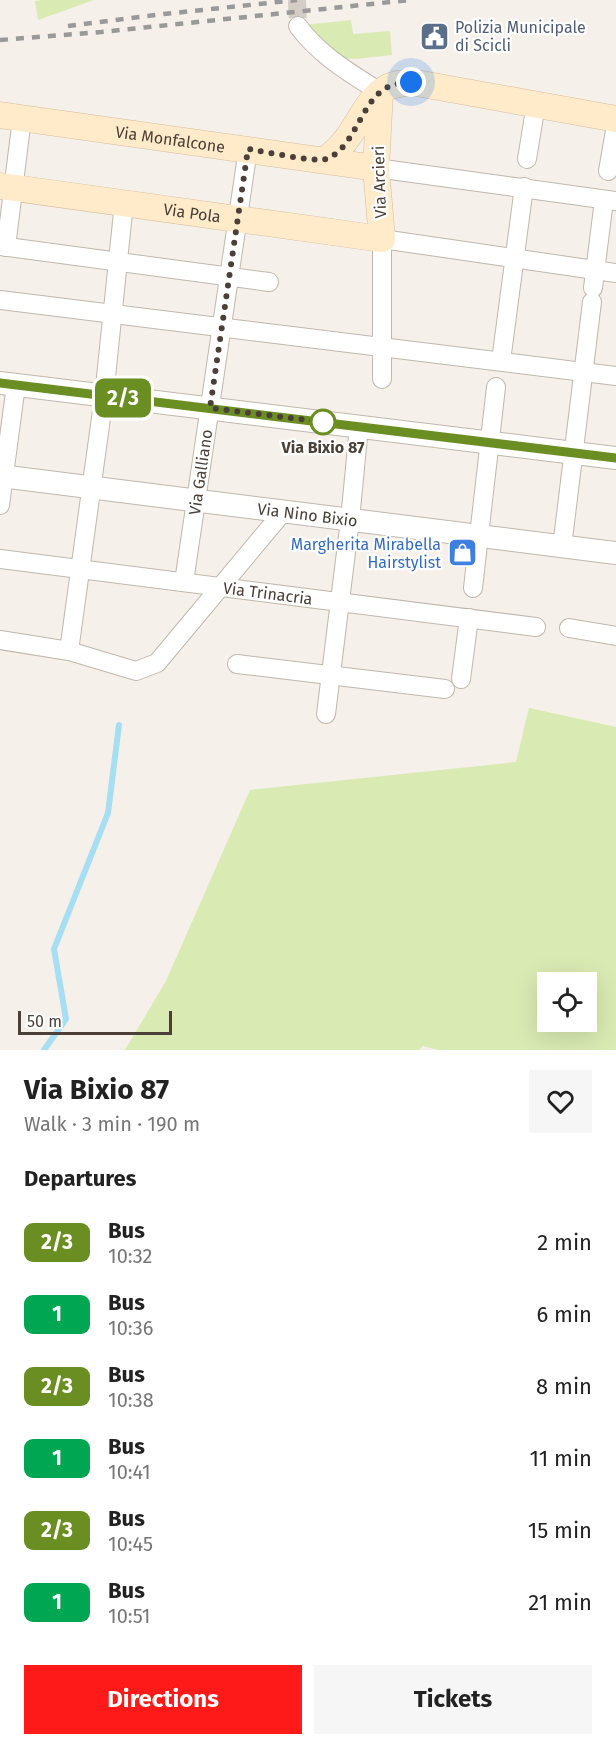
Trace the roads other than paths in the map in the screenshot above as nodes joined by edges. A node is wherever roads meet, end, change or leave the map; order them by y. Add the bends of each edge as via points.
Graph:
1 (298, 26) tunnel mouth
2 (380, 93) junction
3 (536, 104) junction
4 (11, 117) edge
5 (616, 119) edge
6 (616, 125) edge
7 (248, 149) junction
8 (527, 159) dead end
9 (324, 160) junction
10 (376, 168) junction
11 (608, 171) dead end
12 (7, 187) edge
13 (524, 187) junction
14 (610, 200) edge
15 (124, 203) junction
16 (238, 218) junction
17 (382, 239) junction
18 (3, 247) edge
19 (513, 257) junction
20 (117, 262) junction
21 (616, 273) edge
22 (230, 276) junction
23 (269, 282) dead end
24 (593, 287) junction
25 (0, 300) edge
26 (111, 314) junction
27 (223, 328) junction
28 (382, 345) junction
29 (501, 361) junction
30 (583, 372) junction
31 (616, 376) edge
32 (382, 379) dead end
33 (8, 384) edge
34 (496, 387) dead end
35 (104, 396) junction
36 (210, 408) junction
37 (359, 426) junction
38 (490, 443) junction
39 (572, 454) junction
40 (616, 458) edge
41 (2, 476) edge
42 (91, 486) junction
43 (195, 500) junction
44 (0, 505) edge
45 (283, 512) junction
46 (350, 520) junction
47 (479, 536) junction
48 (562, 547) junction
49 (616, 554) edge
50 (0, 559) edge
51 (79, 570) junction
52 (184, 582) junction
53 (219, 586) junction
54 (472, 588) dead end
55 (339, 602) junction
56 (469, 618) junction
57 (536, 627) dead end
58 (569, 628) dead end
59 (616, 636) edge
60 (0, 640) edge
61 (69, 651) junction
62 (237, 664) dead end
63 (330, 675) junction
64 (461, 680) dead end
65 (445, 689) dead end
66 (326, 714) dead end

1 - 2 street via 330,59
2 - 3 main road via 390,86 411,82
2 - 9 main road via 337,153
2 - 10 main road, Via Arcieri
3 - 5 main road
3 - 8 street
4 - 7 main road, Via Monfalcone
4 - 12 street
6 - 11 street
7 - 9 main road, Via Monfalcone
7 - 16 street, Via Galliano
9 - 10 main road, Via Monfalcone
10 - 13 street
10 - 17 main road, Via Arcieri
12 - 15 main road, Via Pola
12 - 18 street
13 - 14 street
13 - 19 street
14 - 24 street
15 - 16 main road, Via Pola
15 - 20 street
16 - 17 main road, Via Pola
16 - 22 street, Via Galliano
17 - 19 street
17 - 28 street, Via Arcieri
18 - 20 street
19 - 24 street
19 - 29 street
20 - 22 street
20 - 26 street
21 - 24 street
22 - 23 street
22 - 27 street, Via Galliano
24 - 30 street
25 - 26 street
26 - 27 street
26 - 35 street
27 - 28 street
27 - 36 street, Via Galliano
28 - 29 street
28 - 32 street, Via Arcieri
29 - 30 street
30 - 31 street
30 - 39 street
33 - 35 street
33 - 41 street
34 - 38 street
35 - 36 street
35 - 42 street
36 - 37 street
36 - 43 street, Via Galliano
37 - 38 street
37 - 46 street
38 - 39 street
38 - 47 street
39 - 40 street
39 - 48 street
41 - 42 street, Via Nino Bixio
41 - 44 street
42 - 43 street, Via Nino Bixio
42 - 51 street
43 - 45 street, Via Nino Bixio
43 - 52 street, Via Galliano
45 - 46 street, Via Nino Bixio
45 - 53 street
46 - 47 street, Via Nino Bixio
46 - 55 street
47 - 48 street, Via Nino Bixio
47 - 54 street
48 - 49 street, Via Nino Bixio
50 - 51 street, Via Trinacria
51 - 52 street, Via Trinacria
51 - 61 street
52 - 53 street, Via Trinacria
53 - 55 street, Via Trinacria
53 - 61 street via 157,663 136,671
55 - 56 street, Via Trinacria
55 - 63 street
56 - 57 street, Via Trinacria
56 - 64 street
58 - 59 street
60 - 61 street
62 - 63 street
63 - 65 street
63 - 66 street

